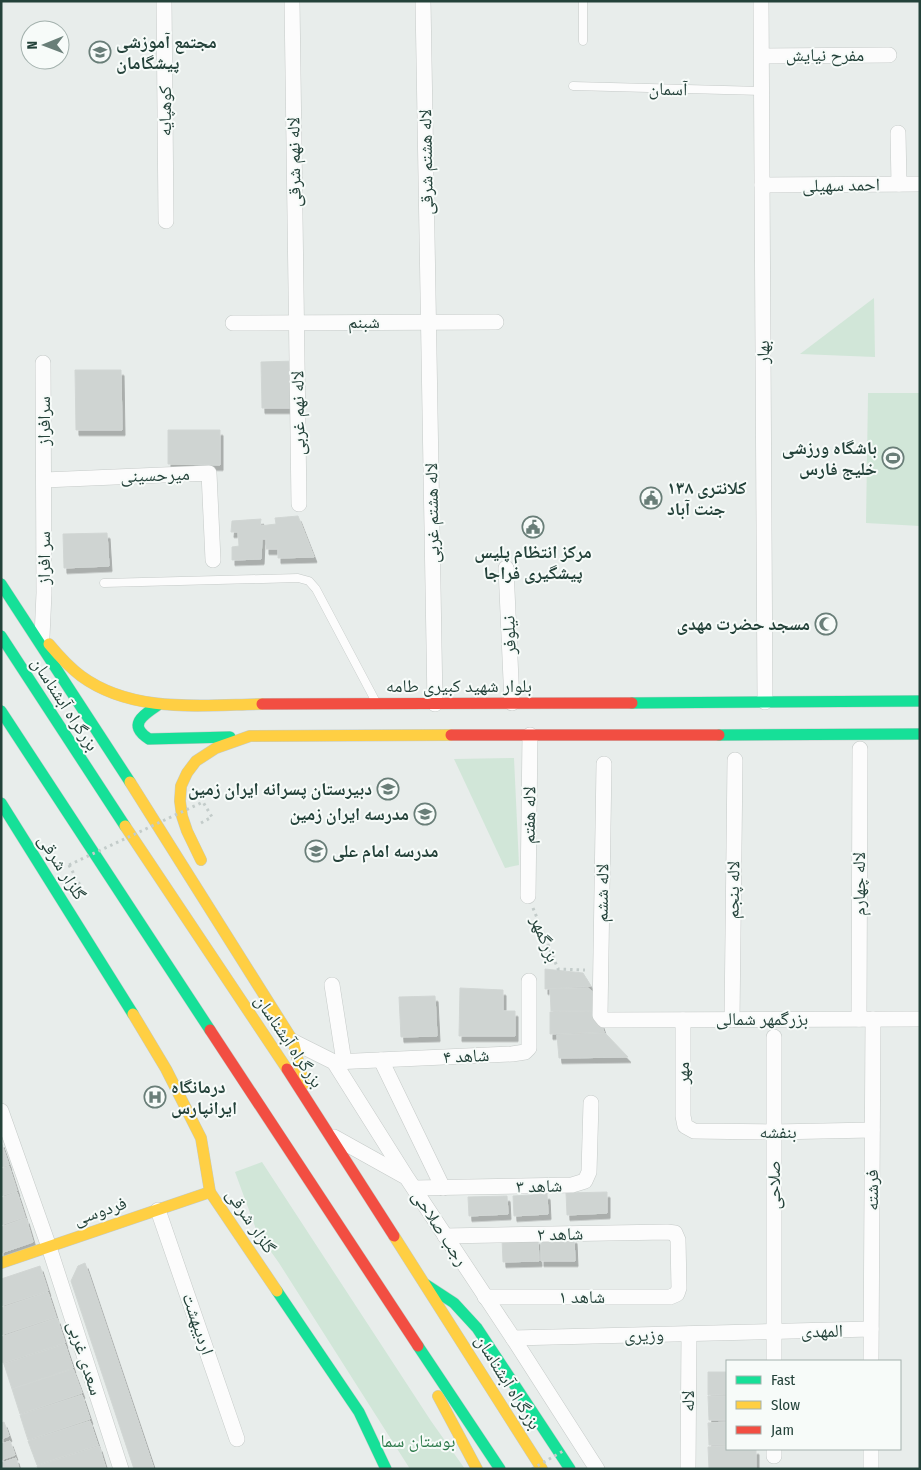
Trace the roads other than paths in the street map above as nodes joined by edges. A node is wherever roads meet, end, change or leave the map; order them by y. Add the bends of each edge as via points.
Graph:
1 (164, 1) edge
2 (292, 1) edge
3 (423, 1) edge
4 (584, 1) edge
5 (762, 1) edge
6 (582, 42) dead end
7 (889, 55) dead end
8 (762, 56) junction
9 (573, 86) dead end
10 (762, 91) junction
11 (898, 133) dead end
12 (899, 184) junction
13 (920, 184) edge
14 (762, 185) junction
15 (166, 221) dead end
16 (429, 322) junction
17 (496, 322) dead end
18 (296, 323) junction
19 (232, 324) dead end
20 (43, 363) dead end
21 (44, 480) junction
22 (299, 504) dead end
23 (213, 560) dead end
24 (506, 568) dead end
25 (104, 583) dead end
26 (1, 584) edge
27 (25, 623) junction
28 (1, 636) edge
29 (42, 636) junction
30 (920, 701) edge
31 (765, 702) junction
32 (512, 703) junction
33 (377, 704) junction
34 (435, 704) junction
35 (158, 705) junction
36 (1, 711) edge
37 (920, 734) edge
38 (530, 735) junction
39 (250, 736) junction
40 (860, 749) dead end
41 (734, 760) dead end
42 (604, 764) dead end
43 (1, 802) edge
44 (203, 865) dead end
45 (528, 896) road end
46 (529, 981) dead end
47 (332, 985) dead end
48 (285, 1006) dead end
49 (866, 1019) junction
50 (920, 1019) edge
51 (604, 1020) joint
52 (683, 1020) junction
53 (732, 1020) junction
54 (254, 1021) junction
55 (774, 1037) dead end
56 (293, 1041) junction
57 (381, 1060) junction
58 (339, 1062) junction
59 (308, 1101) junction
60 (592, 1103) dead end
61 (1, 1111) edge
62 (685, 1126) joint
63 (872, 1130) junction
64 (774, 1132) junction
65 (329, 1134) junction
66 (411, 1183) junction
67 (443, 1188) junction
68 (210, 1192) junction
69 (158, 1210) junction
70 (445, 1236) junction
71 (49, 1247) junction
72 (1, 1263) edge
73 (424, 1283) junction
74 (677, 1294) joint
75 (486, 1297) junction
76 (392, 1308) junction
77 (871, 1329) junction
78 (774, 1332) junction
79 (689, 1334) junction
80 (513, 1338) junction
81 (774, 1360) edge
82 (871, 1360) edge
83 (238, 1439) dead end
84 (871, 1450) edge
85 (121, 1469) edge
86 (386, 1469) edge
87 (477, 1469) edge
88 (500, 1469) edge
89 (542, 1469) edge
90 (570, 1469) edge
91 (597, 1469) edge
92 (688, 1469) edge
93 (871, 1469) edge

1 - 15 street, کوهپایه
2 - 18 street, لاله نهم شرقی
3 - 16 street, لاله هشتم شرقی
4 - 6 lane
5 - 8 street, بهار
7 - 8 street, مفرح نیایش
8 - 10 street, بهار
9 - 10 lane, آسمان
10 - 14 street, بهار
11 - 12 street
12 - 13 street, احمد سهیلی
12 - 14 street, احمد سهیلی
14 - 31 street, بهار
16 - 17 street, شبنم
16 - 18 street, شبنم
16 - 34 street, لاله هشتم غربی
18 - 19 street, شبنم
18 - 22 street, لاله نهم غربی
20 - 21 street, سرافراز
21 - 23 street, میرحسینی via 209,473
21 - 29 street, سر افراز
24 - 32 street, نیلوفر
25 - 33 lane via 298,578 308,581 316,589
26 - 27 main road
27 - 29 main road, بلوار شهید کبیری طامه
27 - 56 main road via 130,782
28 - 54 main road, بزرگراه آبشناسان
29 - 35 main road, بلوار شهید کبیری طامه via 88,682 106,691
30 - 31 main road, بلوار شهید کبیری طامه
31 - 32 main road, بلوار شهید کبیری طامه
32 - 34 main road, بلوار شهید کبیری طامه
33 - 34 main road, بلوار شهید کبیری طامه
33 - 35 main road, بلوار شهید کبیری طامه
35 - 39 main road via 139,720 139,731 149,740
36 - 76 main road
37 - 38 main road
38 - 39 main road
38 - 45 street, لاله هفتم
39 - 44 main road via 209,751 196,761 183,779 181,817
40 - 49 street, لاله چهارم
41 - 53 street, لاله پنجم
42 - 51 street, لاله ششم via 600,1015
43 - 68 main road, گلزار شرقی via 166,1069 201,1138
46 - 57 street, شاهد ۴ via 529,1048 524,1052
47 - 58 street
48 - 56 main road
49 - 50 street, بزرگمهر شمالی
49 - 53 street, بزرگمهر شمالی
49 - 63 street, فرشته
51 - 52 street, بزرگمهر شمالی
52 - 53 street, بزرگمهر شمالی
52 - 62 street, مهر
54 - 56 street
54 - 59 main road, بزرگراه آبشناسان
55 - 64 street, صلاحی
56 - 58 street
56 - 59 main road
57 - 58 street, شاهد ۴
57 - 67 street
58 - 66 street, رجب صلاحی
59 - 65 main road, بزرگراه آبشناسان
60 - 67 street, شاهد ۳ via 589,1172 585,1181 572,1186
61 - 71 street, سعدی غربی
62 - 64 street, بنفشه via 694,1131
63 - 64 street, بنفشه
63 - 77 street, فرشته
64 - 78 street, صلاحی
65 - 66 street
65 - 73 main road, بزرگراه آبشناسان
66 - 67 street, شاهد ۳
66 - 70 street, رجب صلاحی
68 - 69 main road, فردوسی
68 - 86 main road, گلزار شرقی via 359,1412
69 - 71 main road, فردوسی
69 - 83 street, اردیبهشت
70 - 74 street, شاهد ۲ via 674,1233 678,1240
70 - 75 street, رجب صلاحی
71 - 72 main road, فردوسی
71 - 85 street, سعدی غربی
73 - 89 main road, بزرگراه آبشناسان
73 - 90 main road via 461,1307
74 - 75 street, شاهد ۱ via 670,1297
75 - 80 street, رجب صلاحی
76 - 87 main road
76 - 88 main road
77 - 78 street, المهدی
77 - 82 street, فرشته
78 - 79 street, وزیری
78 - 81 street, صلاحی
79 - 80 street, وزیری
79 - 92 street, لاله
80 - 91 street, رجب صلاحی
84 - 93 street

